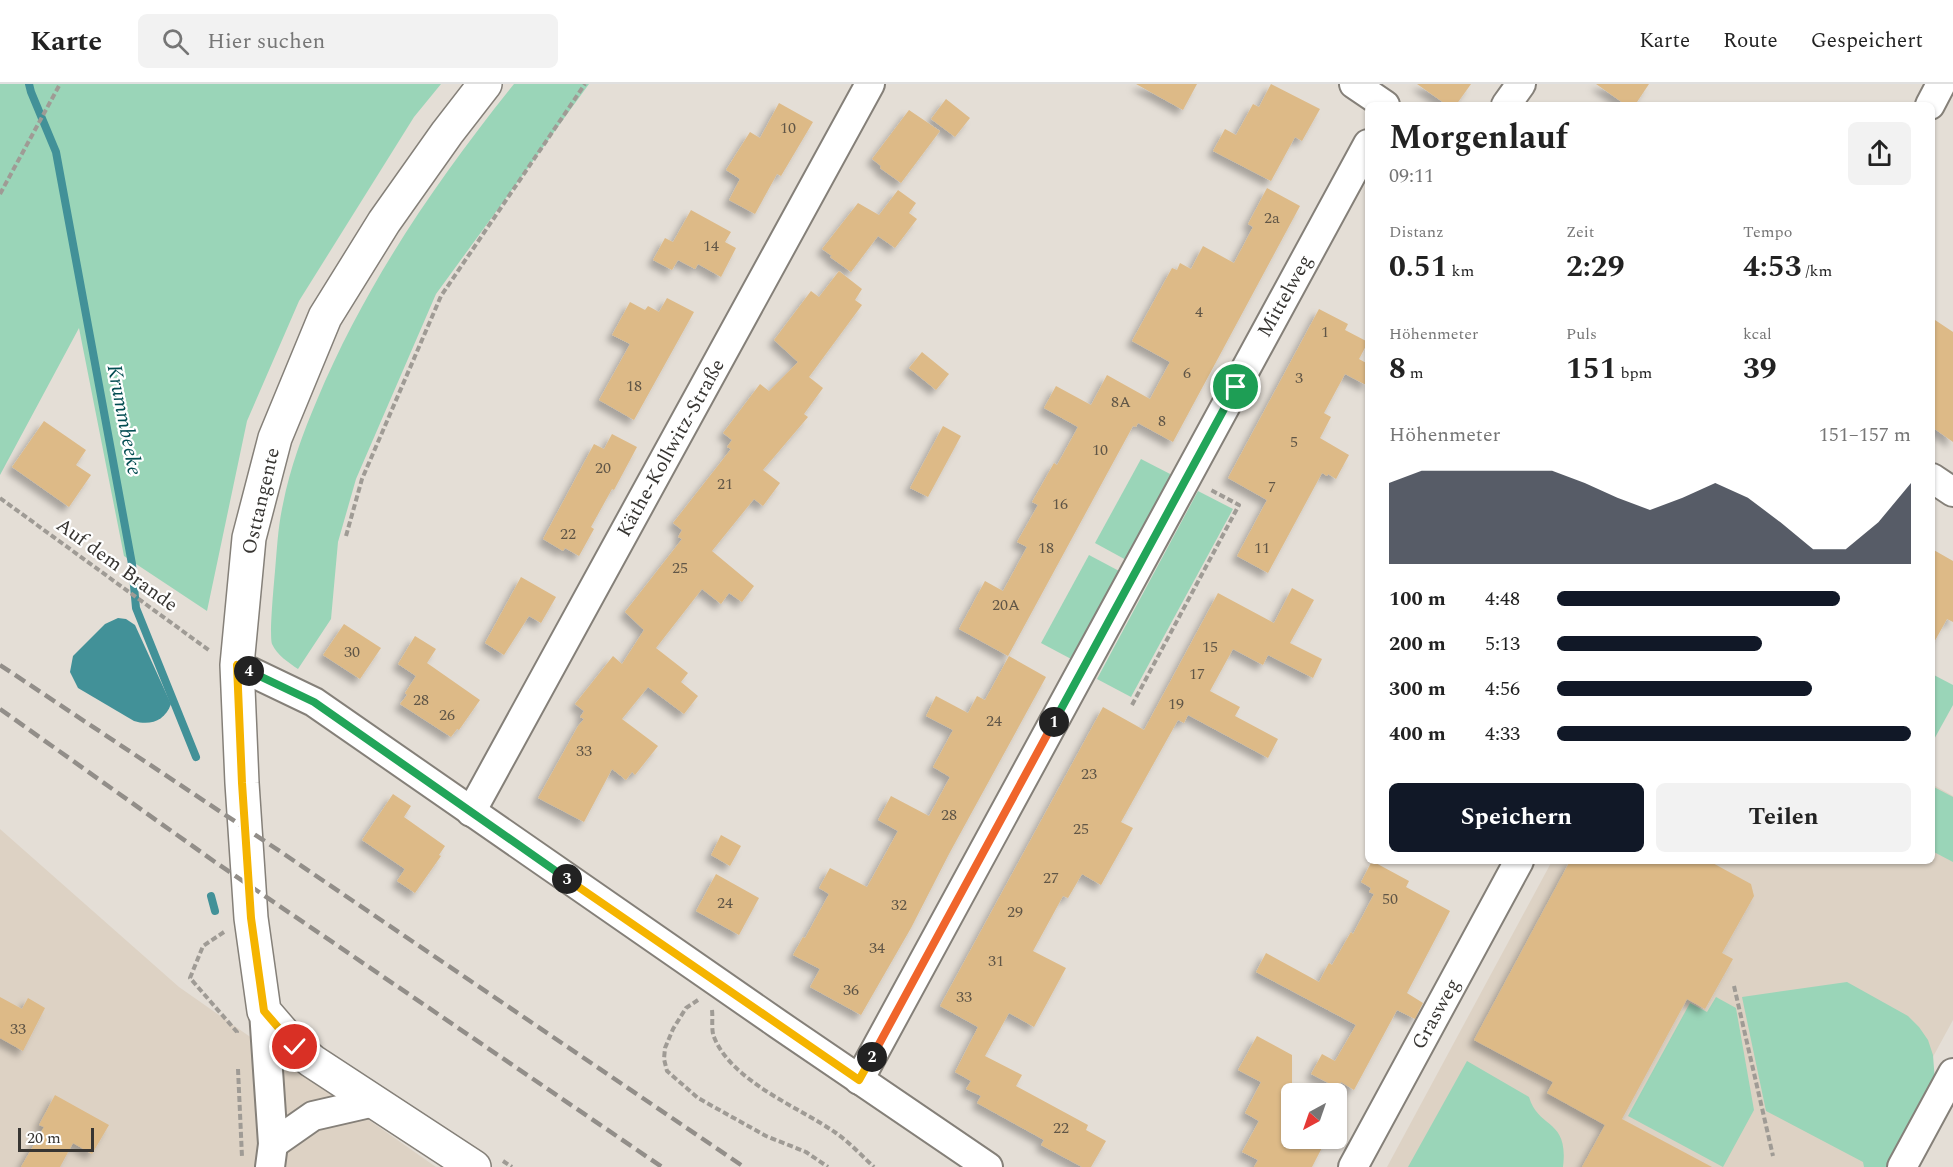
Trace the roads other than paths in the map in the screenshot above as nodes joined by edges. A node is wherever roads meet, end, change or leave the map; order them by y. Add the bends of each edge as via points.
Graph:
1 (485, 84) edge
2 (870, 84) edge
3 (1354, 84) edge
4 (1521, 84) edge
5 (1941, 84) edge
6 (1381, 102) edge
7 (1508, 102) edge
8 (1932, 102) edge
9 (1365, 150) edge
10 (1935, 480) edge
11 (1953, 492) edge
12 (226, 660) junction
13 (471, 812) junction
14 (1517, 864) edge
15 (264, 1011) junction
16 (1953, 1073) edge
17 (859, 1080) junction
18 (374, 1102) junction
19 (262, 1159) edge
20 (474, 1167) edge
21 (988, 1167) edge
22 (1353, 1167) edge
23 (1902, 1167) edge

1 - 12 street, Osttangente via 384,222 325,317 275,438 249,538
2 - 13 street, Käthe-Kollwitz-Straße
3 - 6 street
4 - 7 street
5 - 8 street
9 - 17 street, Mittelweg
10 - 11 street
12 - 13 street via 314,702
12 - 15 street, Osttangente
13 - 17 street via 715,988
14 - 22 street, Grasweg
15 - 18 street via 295,1047
15 - 19 street
16 - 23 street
17 - 21 street
18 - 19 street via 313,1116
18 - 20 street

